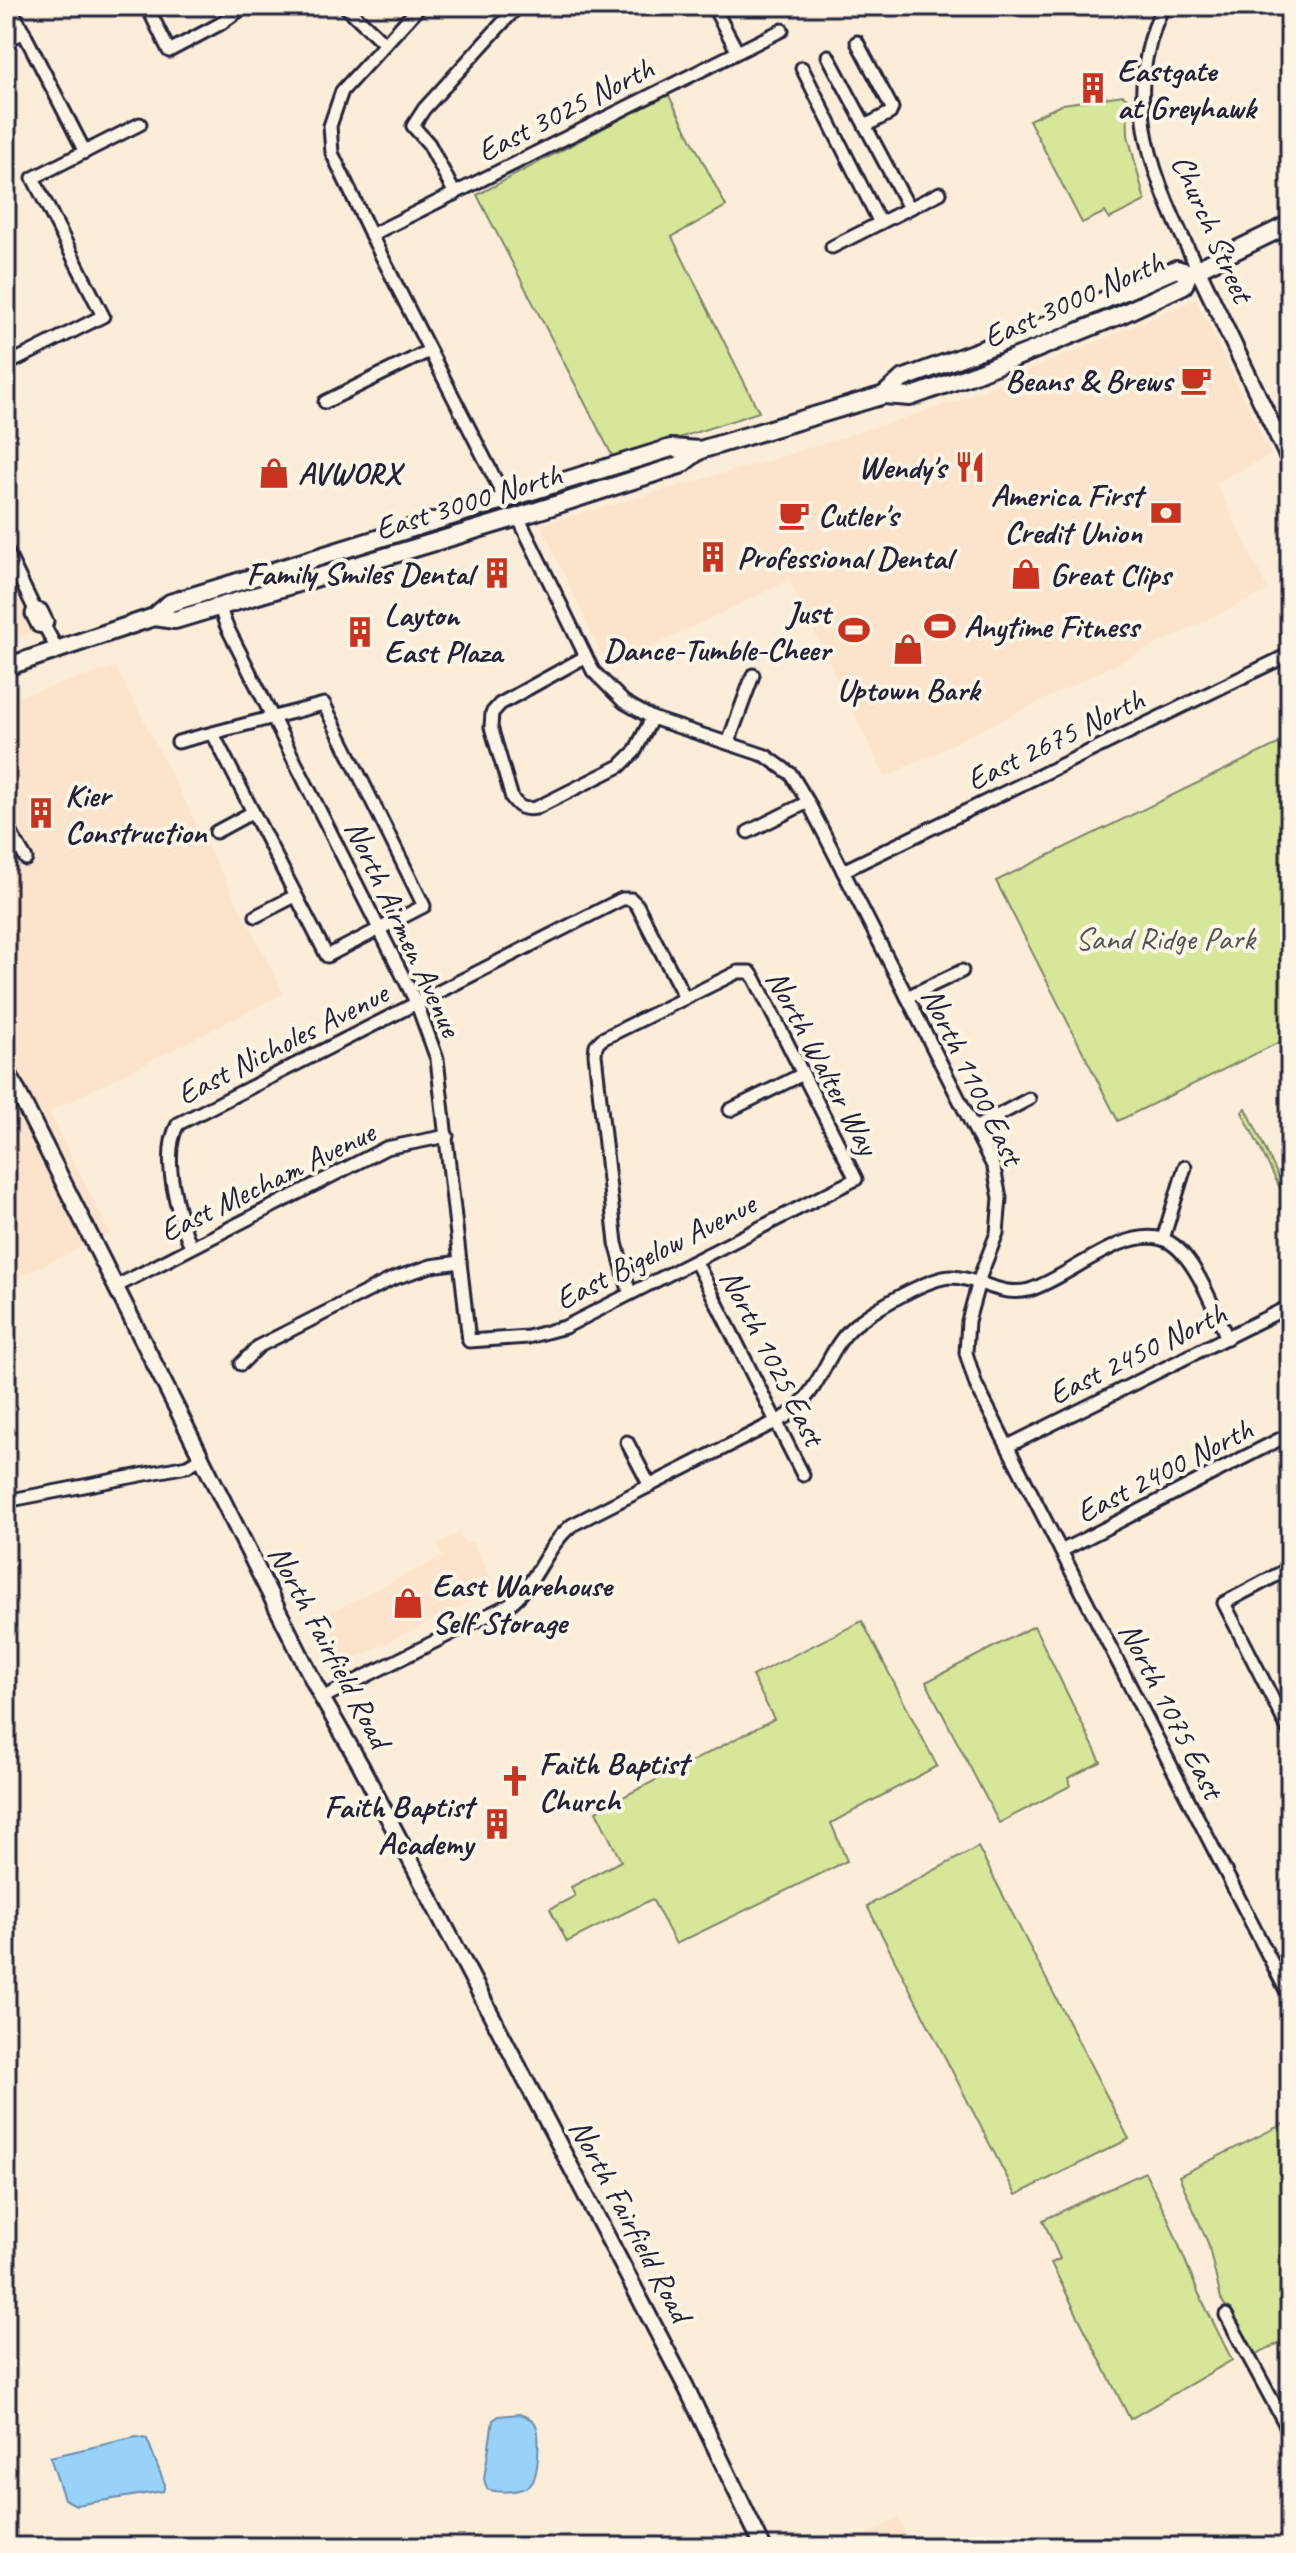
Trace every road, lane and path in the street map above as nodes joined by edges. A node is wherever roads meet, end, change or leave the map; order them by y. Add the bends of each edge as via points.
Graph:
1 (10, 6) edge
2 (147, 6) edge
3 (245, 6) edge
4 (345, 6) edge
5 (420, 6) edge
6 (518, 6) edge
7 (713, 6) edge
8 (1163, 6) edge
9 (782, 30) dead end
10 (24, 32) junction
11 (6, 41) edge
12 (857, 42) dead end
13 (385, 44) junction
14 (737, 51) junction
15 (828, 56) dead end
16 (802, 68) dead end
17 (140, 124) dead end
18 (865, 126) junction
19 (85, 152) junction
20 (940, 193) dead end
21 (455, 194) junction
22 (909, 208) junction
23 (880, 223) junction
24 (1290, 224) edge
25 (371, 235) junction
26 (832, 247) dead end
27 (1194, 271) junction
28 (429, 351) junction
29 (7, 361) edge
30 (325, 402) dead end
31 (693, 449) junction
32 (1290, 462) edge
33 (503, 500) junction
34 (518, 517) junction
35 (6, 550) edge
36 (321, 575) junction
37 (220, 608) junction
38 (154, 617) junction
39 (58, 651) junction
40 (1290, 654) edge
41 (585, 657) junction
42 (6, 667) edge
43 (753, 675) dead end
44 (273, 718) junction
45 (652, 718) junction
46 (213, 734) junction
47 (178, 742) dead end
48 (728, 743) junction
49 (808, 802) junction
50 (253, 812) junction
51 (6, 825) edge
52 (216, 832) dead end
53 (748, 832) dead end
54 (26, 859) dead end
55 (843, 871) junction
56 (295, 896) junction
57 (256, 916) dead end
58 (380, 928) junction
59 (962, 971) dead end
60 (907, 997) junction
61 (685, 998) junction
62 (417, 1004) junction
63 (6, 1068) edge
64 (803, 1074) junction
65 (1029, 1099) dead end
66 (730, 1110) dead end
67 (974, 1128) junction
68 (447, 1136) junction
69 (1185, 1167) dead end
70 (856, 1179) joint
71 (1163, 1239) junction
72 (191, 1247) junction
73 (460, 1262) junction
74 (696, 1262) junction
75 (978, 1284) junction
76 (115, 1287) junction
77 (630, 1294) junction
78 (1290, 1306) edge
79 (1227, 1338) junction
80 (469, 1341) joint
81 (241, 1364) dead end
82 (777, 1422) junction
83 (1290, 1434) edge
84 (627, 1442) dead end
85 (1008, 1446) junction
86 (201, 1458) junction
87 (803, 1475) dead end
88 (650, 1486) junction
89 (6, 1501) edge
90 (1061, 1551) junction
91 (1290, 1568) edge
92 (322, 1698) junction
93 (1290, 1733) edge
94 (1290, 1998) edge
95 (1226, 2315) dead end
96 (1290, 2433) edge
97 (763, 2547) edge

1 - 10 street
2 - 3 street via 169,51
4 - 13 street
5 - 13 street
6 - 21 street via 413,126 429,144
7 - 14 street
8 - 27 street, Church Street via 1154,25 1143,86 1144,126 1151,162
9 - 14 street, East 3025 North
10 - 11 street
10 - 19 street
12 - 18 street via 892,108
13 - 25 street via 342,91 330,126 332,153
14 - 21 street, East 3025 North
15 - 18 street
16 - 23 street
17 - 19 street
18 - 22 street
19 - 29 street via 33,178 103,316
20 - 22 street
21 - 25 street, East 3025 North
22 - 23 street
23 - 26 street
24 - 27 main road, East 3000 North
25 - 28 street
27 - 31 main road, East 3000 North via 1184,285 1120,315 972,375 910,397 884,395
27 - 32 main road, Church Street
28 - 30 street
28 - 33 street
31 - 33 main road, East 3000 North via 671,448
31 - 34 main road, East 3000 North via 680,465
33 - 36 main road via 492,514 352,558
33 - 38 main road, East 3000 North via 170,603
34 - 36 main road, East 3000 North
34 - 41 street, North 1100 East
35 - 39 street
36 - 37 main road, East 3000 North
37 - 38 main road, East 3000 North via 175,620
37 - 44 street, North Airmen Avenue
38 - 39 main road, East 3000 North
39 - 42 main road, East 3000 North
40 - 55 street, East 2675 North
41 - 45 street, North 1100 East via 613,693
41 - 45 street via 492,713 491,727 512,798 525,809 536,808 620,766 635,751
43 - 48 street
44 - 46 street
44 - 58 street, North Airmen Avenue
44 - 58 street via 324,704 424,906
45 - 48 street, North 1100 East
46 - 47 street
46 - 50 street
48 - 49 street, North 1100 East via 766,756 791,774
49 - 53 street
49 - 55 street, North 1100 East
50 - 52 street
50 - 56 street
51 - 54 street
55 - 60 street, North 1100 East
56 - 57 street
56 - 58 street via 327,956
58 - 62 street, North Airmen Avenue
59 - 60 street
60 - 67 street, North 1100 East
61 - 62 street, East Nicholes Avenue via 631,899 622,899
61 - 64 street, North Walter Way via 744,970 750,972
61 - 77 street via 596,1045 616,1243
62 - 68 street, North Airmen Avenue via 437,1059
62 - 72 street, East Nicholes Avenue via 178,1124 172,1192
63 - 76 main road, North Fairfield Road
64 - 66 street
64 - 70 street, North Walter Way
65 - 67 street
67 - 75 street, North 1100 East via 994,1168 1000,1198 997,1233
68 - 72 street, East Mecham Avenue via 386,1148
68 - 73 street, North Airmen Avenue
69 - 71 street
70 - 74 street, East Bigelow Avenue
71 - 75 street via 1127,1242 1032,1289 1011,1293
71 - 79 street via 1180,1248 1192,1266
72 - 76 street, East Mecham Avenue
73 - 80 street, North Airmen Avenue
73 - 81 street via 392,1279 259,1346
74 - 77 street, East Bigelow Avenue
74 - 82 street, North 1025 East
75 - 82 street via 954,1277 932,1281 857,1322 833,1350 806,1400
75 - 85 street, North 1100 East via 966,1353 976,1385
76 - 86 main road, North Fairfield Road
77 - 80 street, East Bigelow Avenue via 541,1335
78 - 79 street, East 2450 North
79 - 85 street, East 2450 North
82 - 87 street, North 1025 East
82 - 88 street
83 - 90 street, East 2400 North
84 - 88 street
85 - 90 street, North 1075 East
86 - 89 street via 187,1466
86 - 92 main road, North Fairfield Road
88 - 92 street via 572,1525 526,1591 510,1604
90 - 94 street, North 1075 East
91 - 93 street via 1224,1603
92 - 97 main road, North Fairfield Road via 663,2342
95 - 96 street

